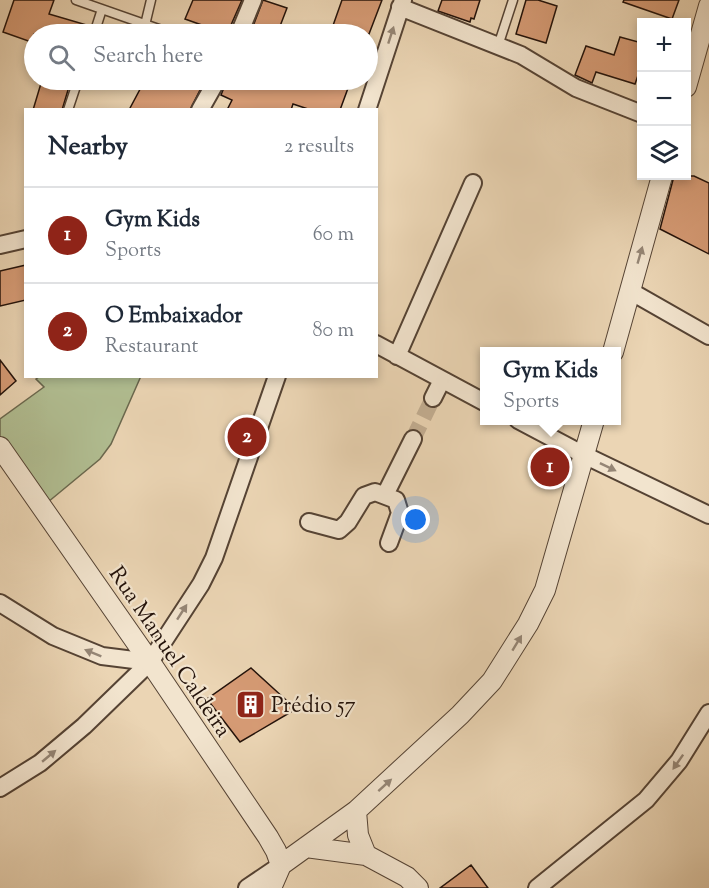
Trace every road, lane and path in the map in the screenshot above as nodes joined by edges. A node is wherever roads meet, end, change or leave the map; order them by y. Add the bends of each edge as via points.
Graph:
1 (76, 0) edge
2 (152, 0) edge
3 (253, 0) edge
4 (513, 0) edge
5 (402, 3) edge
6 (709, 6) edge
7 (102, 9) junction
8 (97, 24) edge
9 (142, 24) edge
10 (145, 24) edge
11 (243, 24) edge
12 (498, 46) junction
13 (691, 72) edge
14 (378, 76) edge
15 (75, 90) edge
16 (211, 90) edge
17 (374, 90) edge
18 (69, 108) edge
19 (201, 108) edge
20 (368, 108) edge
21 (637, 112) edge
22 (661, 180) edge
23 (473, 183) dead end
24 (24, 239) edge
25 (0, 245) edge
26 (630, 291) junction
27 (709, 336) edge
28 (378, 345) edge
29 (614, 347) edge
30 (397, 356) junction
31 (276, 378) edge
32 (442, 380) junction
33 (433, 398) tunnel mouth
34 (480, 400) edge
35 (527, 425) edge
36 (593, 425) edge
37 (413, 439) tunnel mouth
38 (0, 447) edge
39 (584, 455) junction
40 (385, 495) junction
41 (709, 515) edge
42 (309, 522) dead end
43 (389, 543) dead end
44 (0, 603) edge
45 (150, 662) junction
46 (709, 713) edge
47 (0, 788) edge
48 (356, 811) junction
49 (306, 847) junction
50 (366, 855) junction
51 (281, 865) junction
52 (247, 888) edge
53 (272, 888) edge
54 (418, 888) edge
55 (537, 888) edge

1 - 7 lane
2 - 10 lane
3 - 11 street
4 - 12 lane
5 - 12 street
14 -> 5 street
6 - 13 street
7 - 8 lane
7 - 9 lane
12 - 21 street via 576,88
15 - 18 lane
16 - 19 street
20 -> 17 street
26 -> 22 street
23 - 30 street
24 - 25 street
26 - 27 street
26 - 29 street
28 - 30 street
30 - 32 street
45 -> 31 street via 214,558
32 - 33 street
32 - 34 street
35 - 39 street
36 - 39 street
37 - 40 street
38 - 45 street, Rua Manuel Caldeira
39 -> 41 street
48 -> 39 street via 460,716 511,653 544,590
40 - 42 street via 375,492 364,496 339,530
40 - 43 street via 396,500 400,513
45 -> 44 street via 102,657 53,636
47 -> 45 street via 40,763
45 - 51 street, Rua Manuel Caldeira via 268,837
46 -> 55 street via 679,761 646,800
48 - 49 street
48 - 50 street via 358,835
49 - 50 street
49 - 51 street
50 - 54 street via 407,877
51 - 52 street
51 - 53 street

